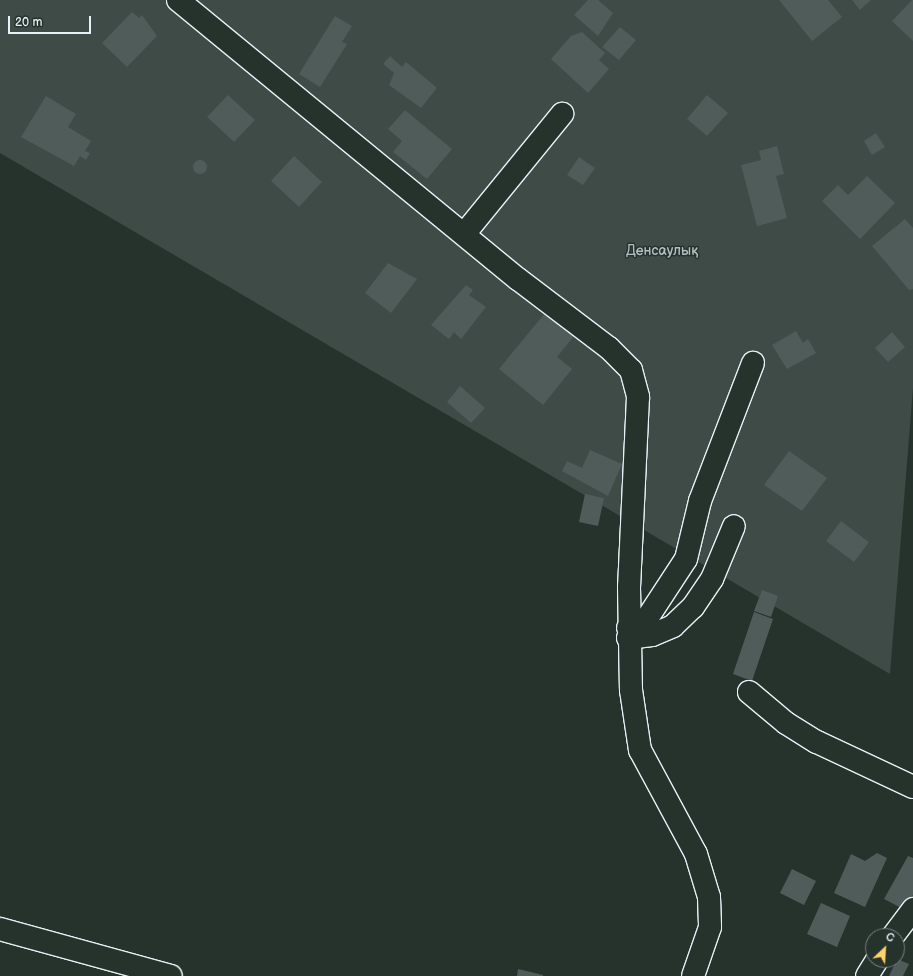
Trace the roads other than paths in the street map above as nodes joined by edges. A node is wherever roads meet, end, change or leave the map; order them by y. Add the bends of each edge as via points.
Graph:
1 (178, 0) edge
2 (562, 114) dead end
3 (465, 233) junction
4 (753, 363) dead end
5 (734, 526) dead end
6 (628, 633) junction
7 (749, 692) dead end
8 (913, 787) edge
9 (913, 908) edge
10 (899, 928) edge
11 (0, 929) edge
12 (171, 976) edge
13 (693, 976) edge

1 - 3 street
2 - 3 street
3 - 6 street via 609,348 630,370 637,382
4 - 6 street via 700,501 686,559 648,617
5 - 6 street via 712,579 693,607 673,626 652,635
6 - 13 street via 640,750 696,854 708,897 710,927
7 - 8 street via 786,723 817,742
9 - 10 street
11 - 12 street

